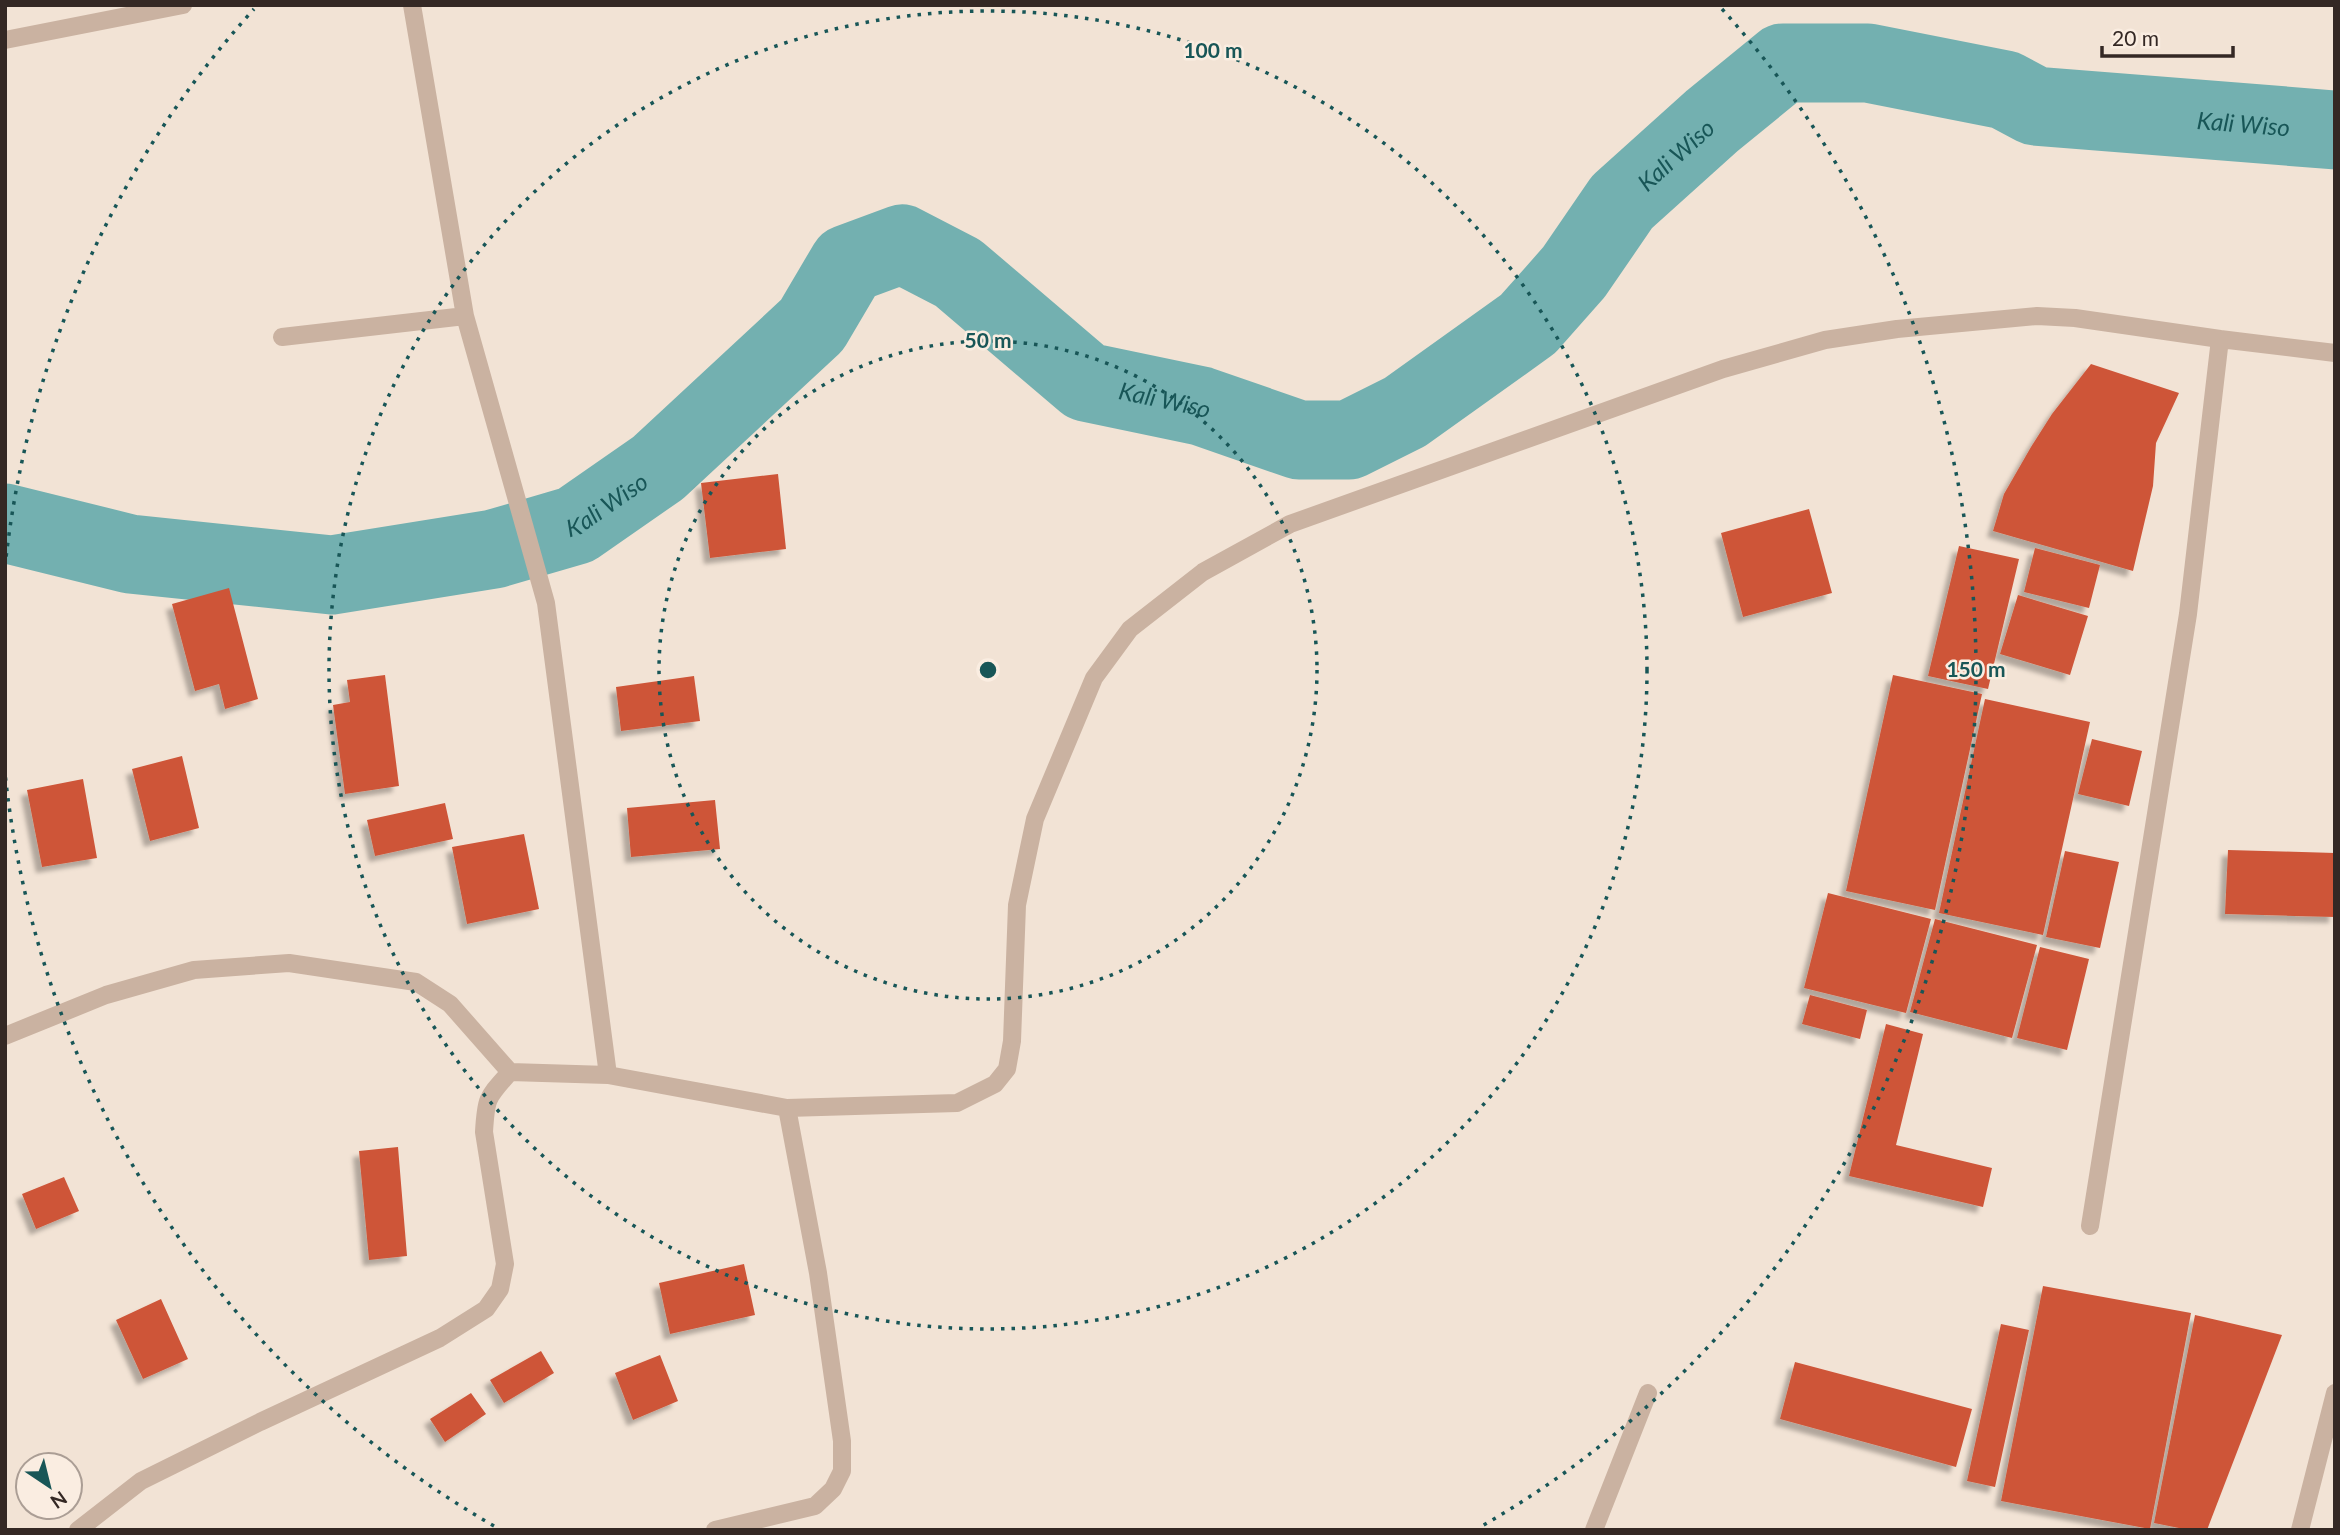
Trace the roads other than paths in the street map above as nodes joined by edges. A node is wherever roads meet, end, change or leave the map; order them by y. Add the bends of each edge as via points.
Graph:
1 (183, 5) edge
2 (412, 5) edge
3 (5, 40) edge
4 (465, 316) junction
5 (282, 337) dead end
6 (2220, 339) junction
7 (2335, 353) edge
8 (5, 1036) edge
9 (510, 1072) junction
10 (608, 1075) junction
11 (787, 1108) junction
12 (2090, 1226) dead end
13 (1648, 1393) dead end
14 (2335, 1393) edge
15 (78, 1530) edge
16 (715, 1530) edge
17 (1594, 1530) edge
18 (2300, 1530) edge

1 - 3 street
2 - 4 street
4 - 5 street
4 - 10 street via 546,603
6 - 7 street
6 - 11 street via 2037,316 1825,340 1723,369 1290,524 1203,572 1130,629 1094,678 1035,819 1017,905 1012,1041 1007,1069 995,1084 957,1103
6 - 12 street via 2188,614
8 - 9 street via 106,995 194,970 289,963 416,982 450,1003
9 - 10 street
9 - 15 street via 488,1096 485,1112 484,1132 505,1264 500,1289 486,1309 440,1338 142,1481
10 - 11 street
11 - 16 street via 818,1273 842,1441 842,1471 833,1489 815,1506
13 - 17 street
14 - 18 street

